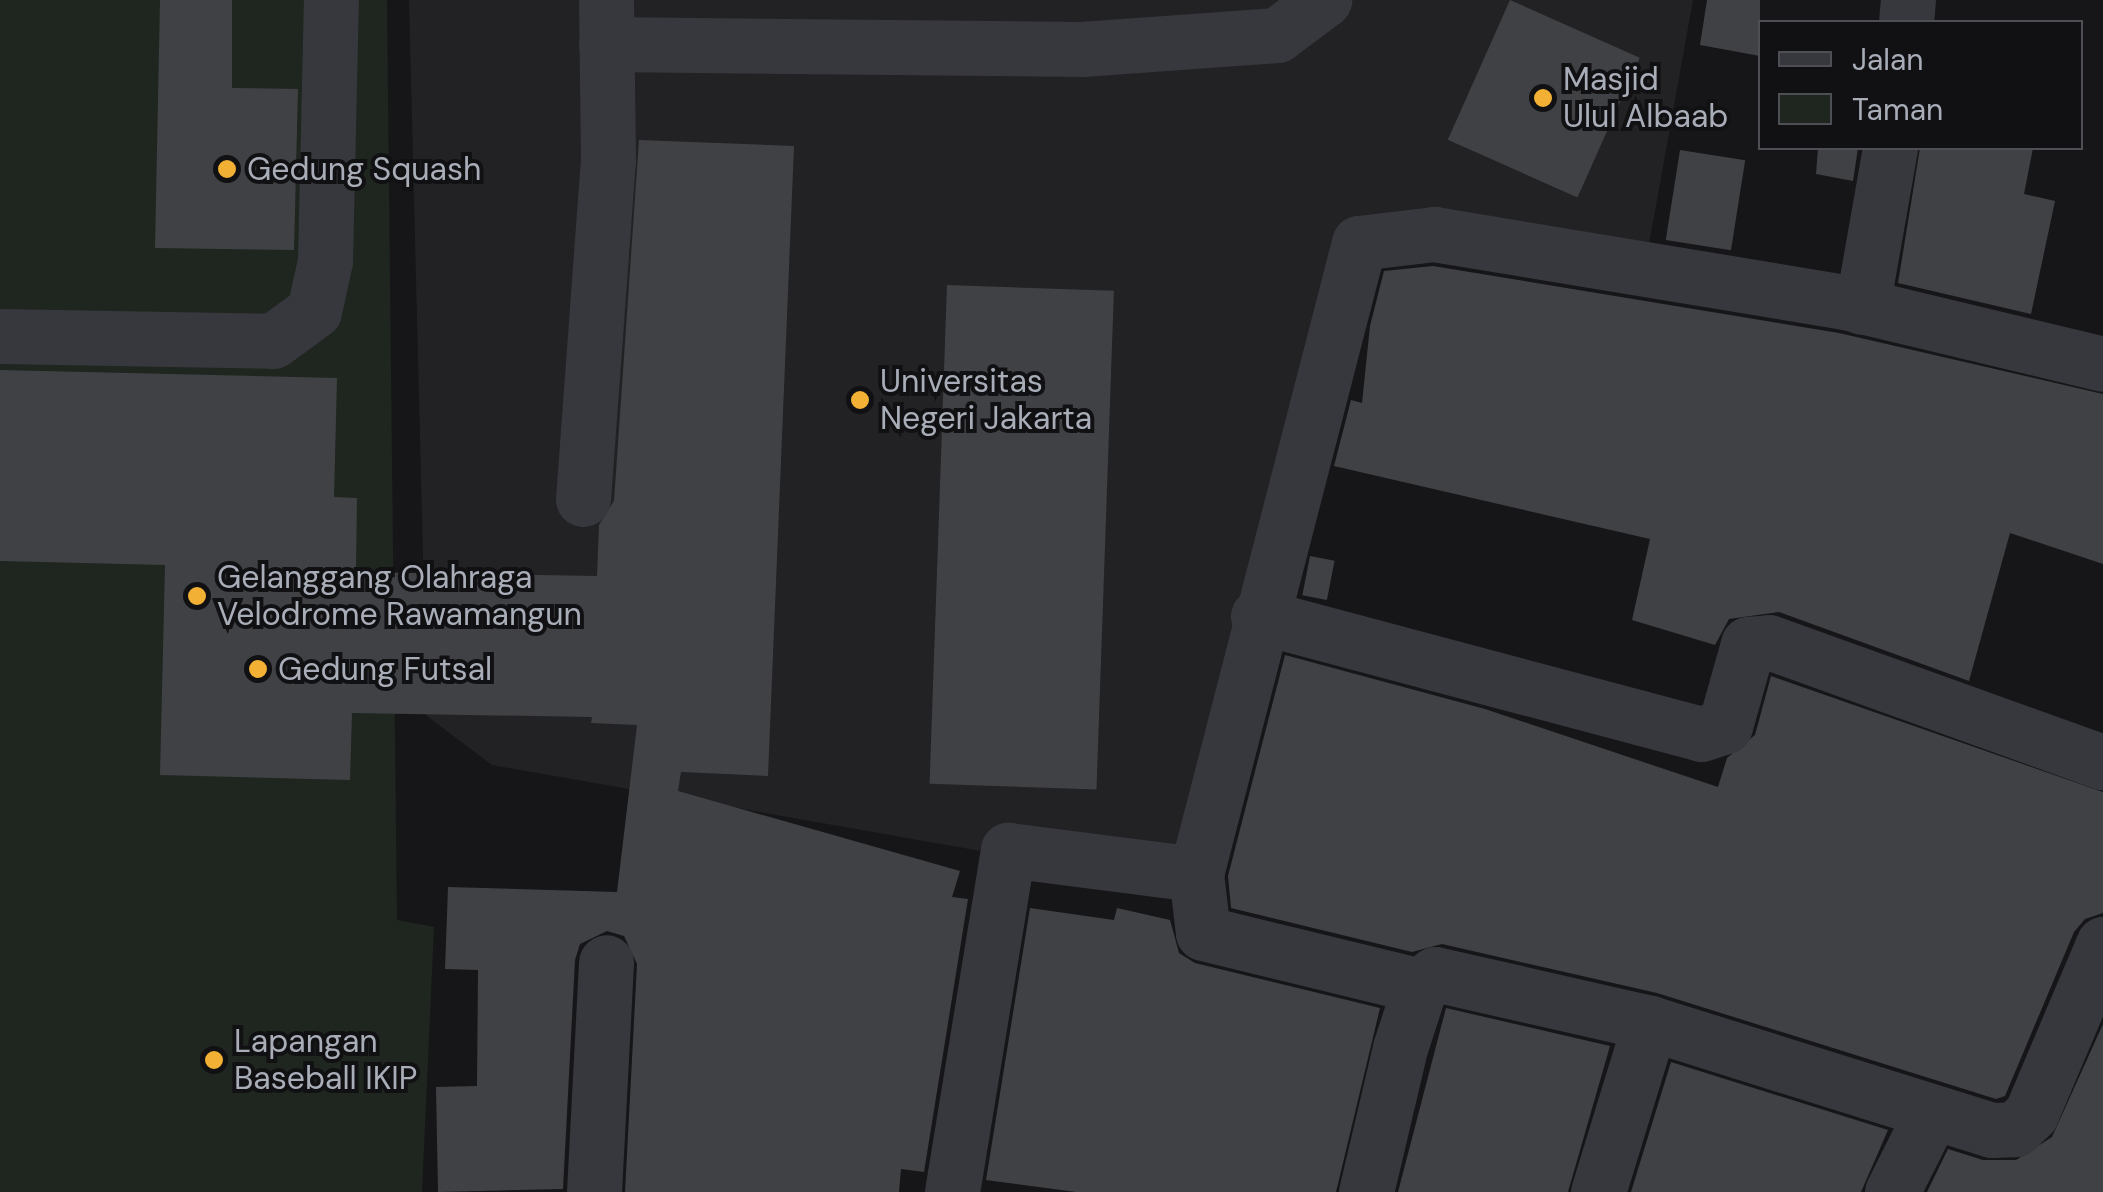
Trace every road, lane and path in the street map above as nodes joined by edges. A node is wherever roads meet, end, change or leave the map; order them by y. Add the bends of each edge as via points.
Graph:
1 (331, 0) edge
2 (1324, 0) edge
3 (606, 22) edge
4 (1890, 150) edge
5 (1862, 307) junction
6 (0, 336) edge
7 (2103, 364) edge
8 (583, 498) dead end
9 (1258, 616) junction
10 (2103, 762) edge
11 (1196, 874) junction
12 (2103, 944) edge
13 (606, 962) dead end
14 (1420, 986) junction
15 (1650, 1022) junction
16 (1932, 1112) junction
17 (594, 1192) edge
18 (952, 1192) edge
19 (1366, 1192) edge
20 (1598, 1192) edge
21 (1892, 1192) edge

1 - 6 street via 326,261 314,310 272,341
2 - 3 street via 1277,35 1082,49
3 - 8 street via 608,161
4 - 5 street
5 - 7 street
5 - 9 street via 1434,234 1359,243
9 - 10 street via 1701,734 1725,726 1748,644 1770,642
9 - 11 street
11 - 14 street via 1203,934
11 - 18 street via 1008,850
12 - 16 street via 2031,1114 2016,1129 1992,1130
13 - 17 street
14 - 15 street via 1435,974 1461,975
14 - 19 street
15 - 16 street
15 - 20 street
16 - 21 street

